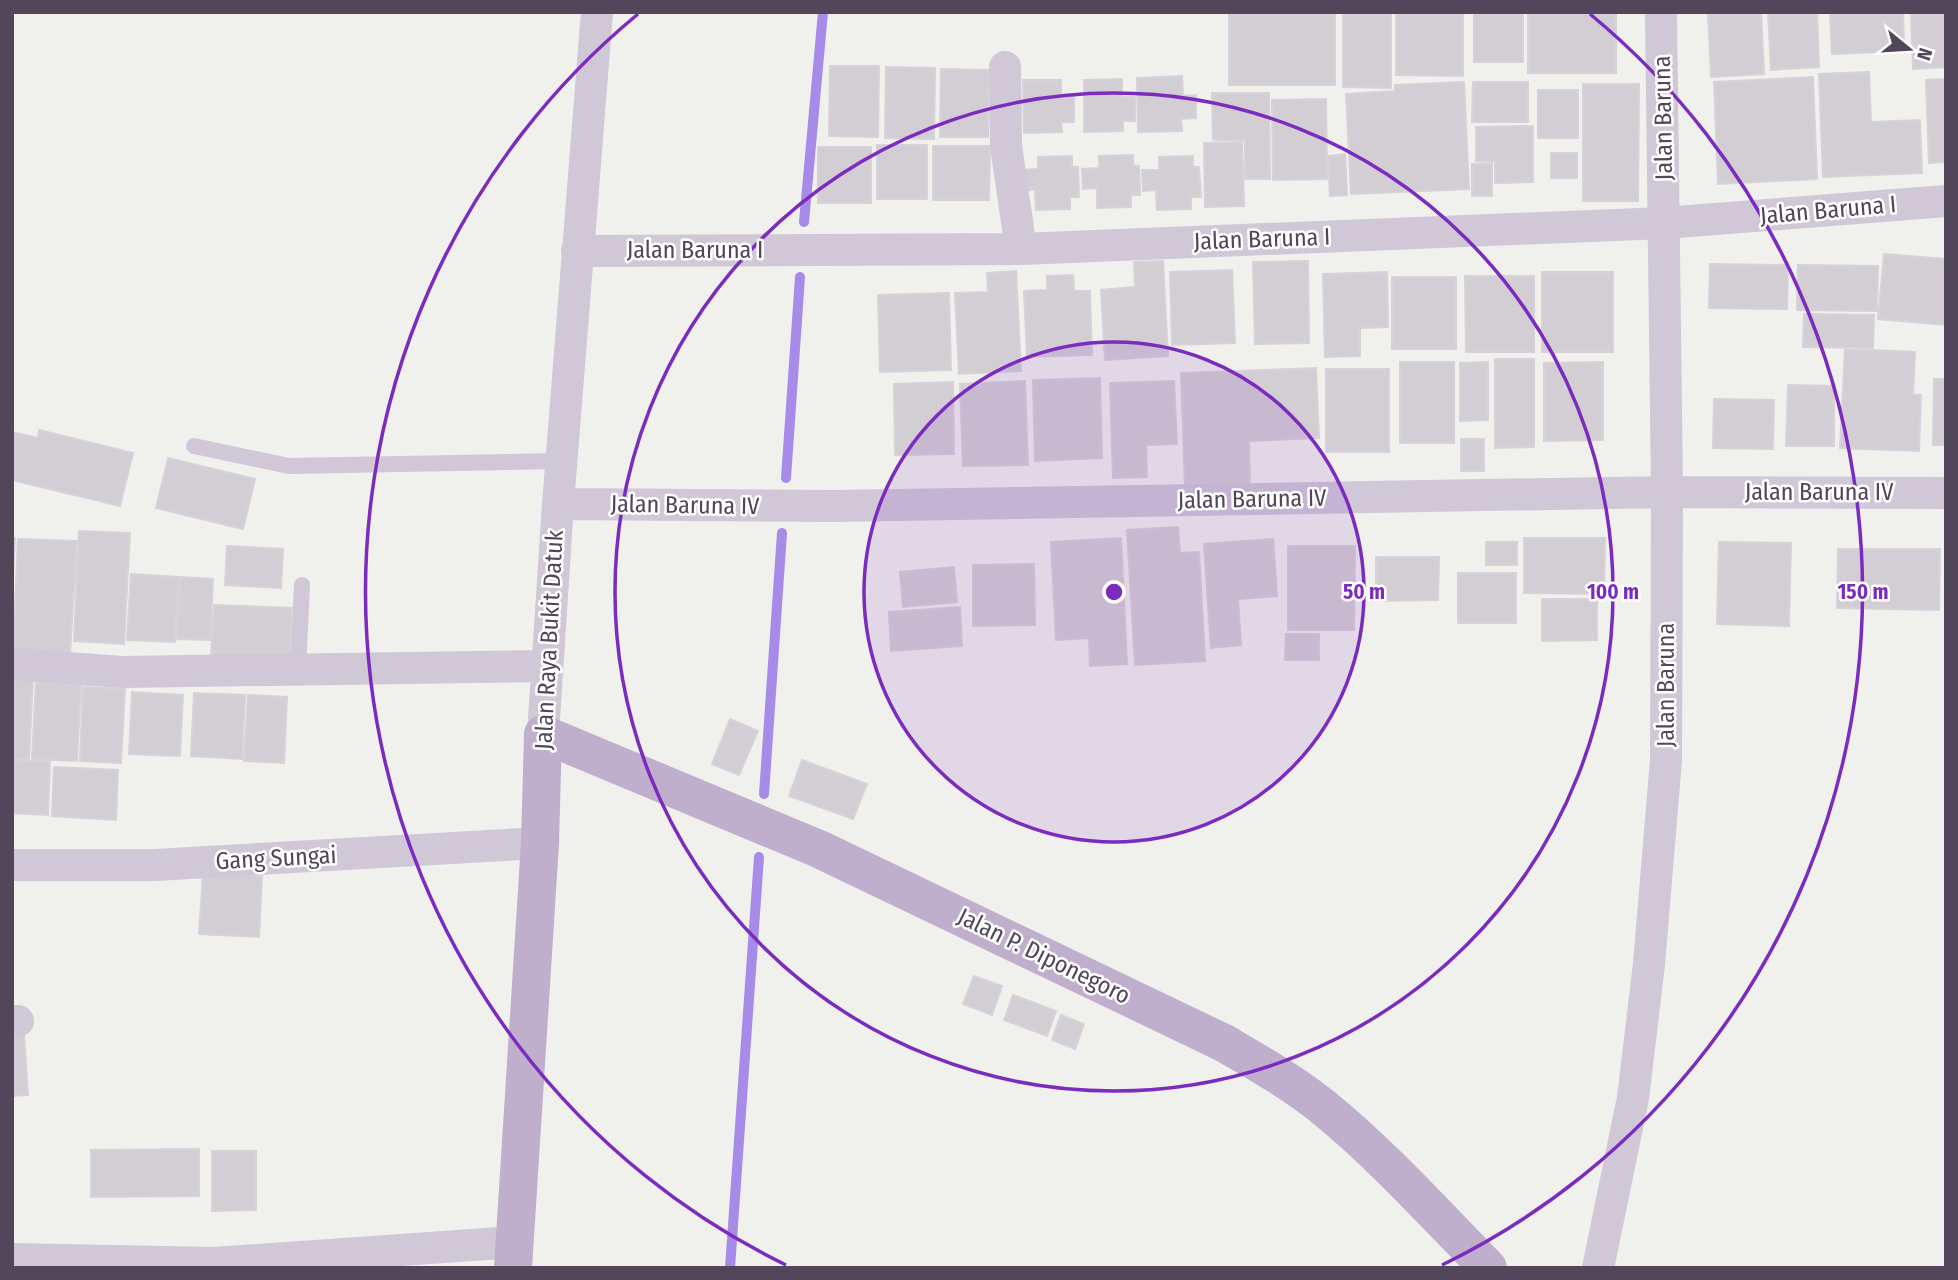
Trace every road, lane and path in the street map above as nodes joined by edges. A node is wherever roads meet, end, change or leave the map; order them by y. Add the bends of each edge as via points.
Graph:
1 (597, 12) edge
2 (1661, 12) edge
3 (1005, 67) dead end
4 (1946, 201) edge
5 (1664, 223) junction
6 (1021, 249) junction
7 (577, 251) junction
8 (194, 446) dead end
9 (561, 461) junction
10 (1667, 492) junction
11 (1946, 493) edge
12 (558, 504) junction
13 (302, 585) dead end
14 (12, 664) edge
15 (545, 666) junction
16 (298, 671) junction
17 (543, 734) junction
18 (540, 843) junction
19 (12, 865) edge
20 (514, 1255) edge
21 (12, 1259) edge
22 (1488, 1268) edge
23 (1598, 1268) edge

1 - 7 street, Jalan Raya Bukit Datuk
2 - 5 street, Jalan Baruna
3 - 6 street via 1006,146
4 - 5 street, Jalan Baruna I
5 - 6 street, Jalan Baruna I
5 - 10 street, Jalan Baruna
6 - 7 street, Jalan Baruna I
7 - 9 street, Jalan Raya Bukit Datuk
8 - 9 lane via 289,466
9 - 12 street, Jalan Raya Bukit Datuk
10 - 11 street, Jalan Baruna IV
10 - 12 street, Jalan Baruna IV via 834,506
10 - 23 street, Jalan Baruna via 1666,760 1650,964 1633,1098
12 - 15 street, Jalan Raya Bukit Datuk
13 - 16 lane
14 - 16 street via 122,672
15 - 16 street
15 - 17 street, Jalan Raya Bukit Datuk
17 - 18 main road, Jalan Raya Bukit Datuk
17 - 22 main road, Jalan P. Diponegoro via 819,849 1235,1049 1323,1107
18 - 19 street, Gang Sungai via 155,865
18 - 20 main road, Jalan Raya Bukit Datuk
20 - 21 street via 214,1263

